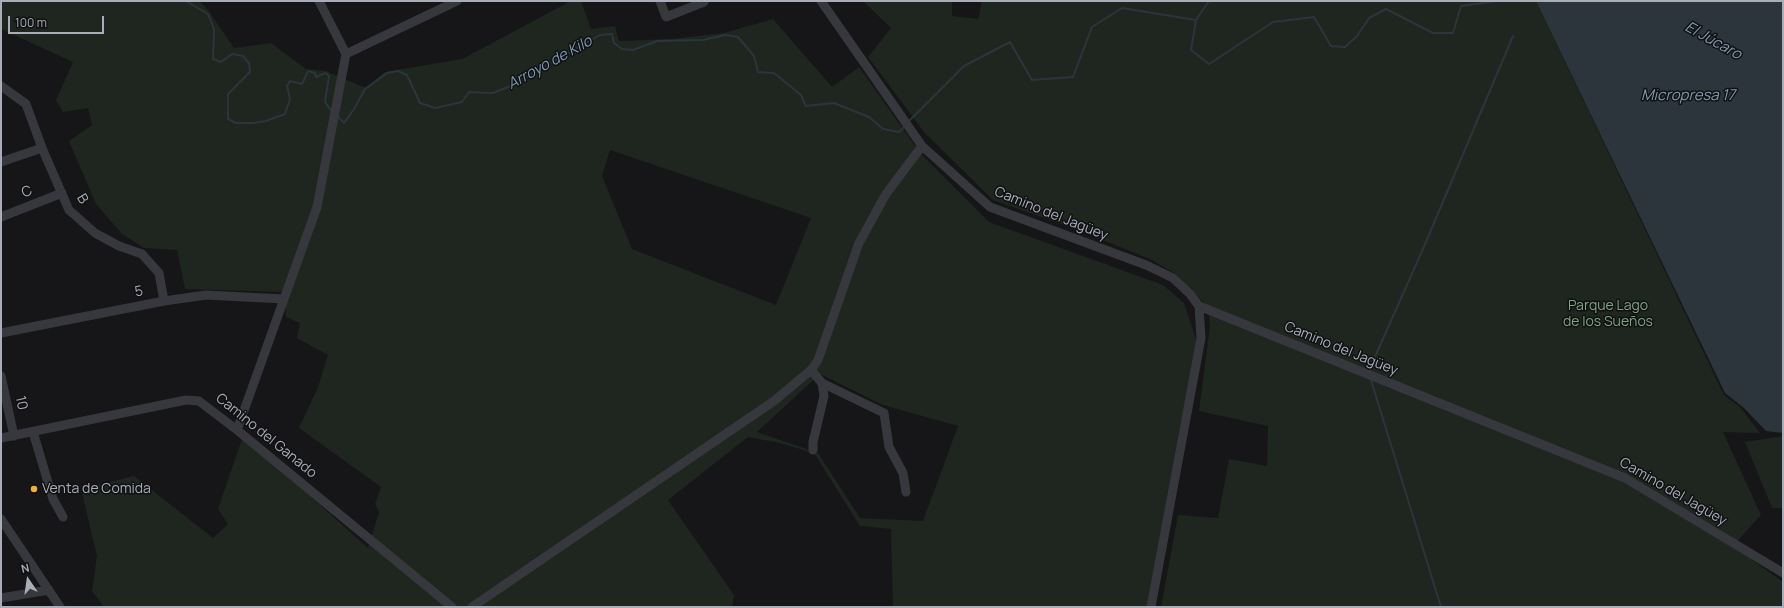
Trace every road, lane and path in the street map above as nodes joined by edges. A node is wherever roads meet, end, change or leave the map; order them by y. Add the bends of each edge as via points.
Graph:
1 (319, 1) edge
2 (457, 1) edge
3 (660, 1) edge
4 (821, 1) edge
5 (704, 2) dead end
6 (346, 54) junction
7 (1, 86) edge
8 (922, 146) junction
9 (42, 148) junction
10 (1, 162) edge
11 (62, 193) junction
12 (1, 217) edge
13 (284, 299) junction
14 (164, 301) junction
15 (1199, 306) junction
16 (1, 334) edge
17 (811, 370) junction
18 (1, 376) edge
19 (822, 383) junction
20 (238, 430) junction
21 (33, 432) junction
22 (14, 436) junction
23 (1, 438) edge
24 (813, 450) dead end
25 (906, 492) dead end
26 (63, 517) dead end
27 (1, 519) edge
28 (1783, 573) edge
29 (49, 590) junction
30 (1, 598) edge
31 (60, 607) edge
32 (452, 607) edge
33 (472, 607) edge
34 (1151, 607) edge

1 - 6 street
2 - 6 street
3 - 5 street via 666,17
4 - 8 street, Camino del Jagüey
6 - 13 street via 317,207
7 - 9 street, B via 26,104
8 - 15 street, Camino del Jagüey via 990,207 1146,265 1173,278
8 - 17 street via 886,194 859,243 818,360
9 - 10 street
9 - 11 street, B
11 - 12 street, C
11 - 14 street, B via 69,210 95,233 119,246 142,254 159,273
13 - 14 street, 5 via 206,295
13 - 20 street
14 - 16 street, 5
15 - 28 street, Camino del Jagüey via 1625,478
15 - 34 street via 1201,338
17 - 19 street
17 - 33 street via 770,404
18 - 22 street, 10
19 - 24 street via 824,396
19 - 25 street via 884,413 889,447 903,473
20 - 21 street, Camino del Ganado via 199,402 186,400
20 - 32 street, Camino del Ganado
21 - 22 street, Camino del Ganado
21 - 26 street via 53,499
22 - 23 street, Camino del Ganado
27 - 29 street
29 - 30 street
29 - 31 street

